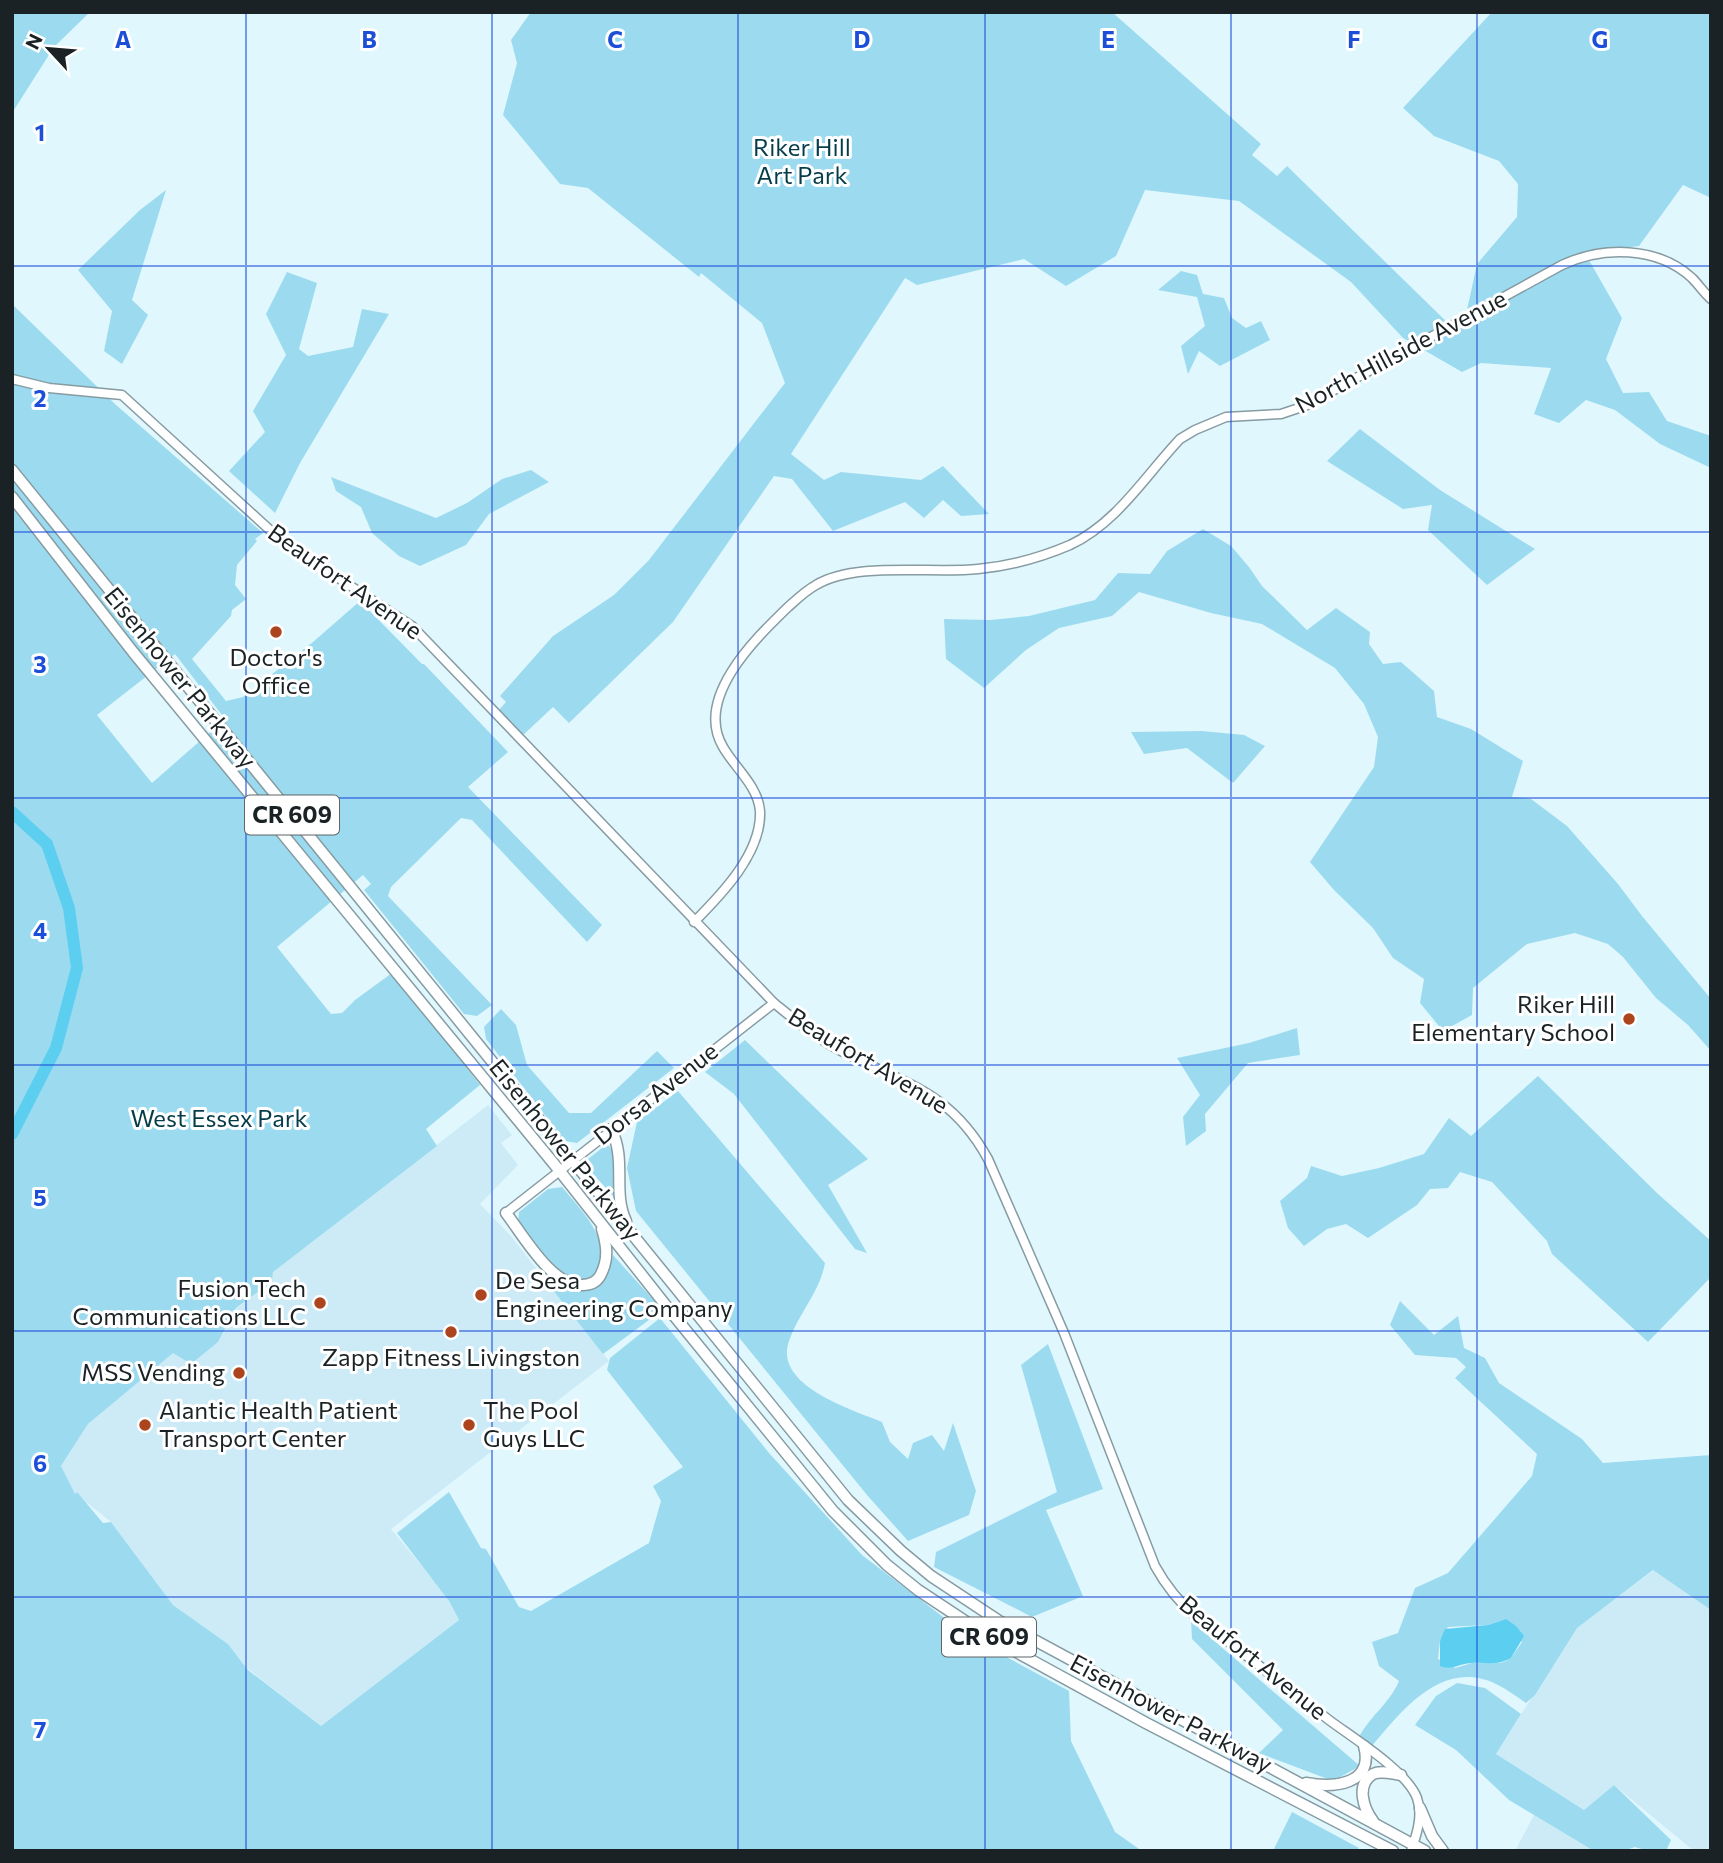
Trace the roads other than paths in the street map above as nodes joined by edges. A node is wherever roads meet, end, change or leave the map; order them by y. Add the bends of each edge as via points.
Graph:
1 (1711, 299) edge
2 (12, 379) edge
3 (12, 470) edge
4 (12, 496) edge
5 (694, 922) junction
6 (774, 1003) junction
7 (611, 1129) junction
8 (573, 1159) junction
9 (559, 1170) junction
10 (506, 1213) joint
11 (598, 1218) junction
12 (633, 1234) junction
13 (1363, 1746) junction
14 (1401, 1775) junction
15 (1297, 1781) junction
16 (1420, 1808) junction
17 (1373, 1822) junction
18 (1413, 1848) edge
19 (1393, 1851) edge
20 (1425, 1851) edge
21 (1443, 1851) edge

1 - 5 street, North Hillside Avenue via 1692,278 1659,259 1622,252 1585,256 1305,407 1281,414 1226,417 1195,430 1180,439 1105,523 1068,546 978,569 847,574 816,584 757,638 720,695 718,735 757,798 759,822 730,886
2 - 5 street, Beaufort Avenue via 122,395 283,542 412,626
3 - 8 main road, Eisenhower Parkway / CR 609
4 - 9 main road, Eisenhower Parkway / CR 609 via 133,652
5 - 6 street, Beaufort Avenue
6 - 7 street, Dorsa Avenue
6 - 13 street, Beaufort Avenue via 838,1049 935,1097 966,1125 988,1159 1042,1283 1164,1581 1189,1612
7 - 8 street, Dorsa Avenue
7 - 12 main road via 620,1156 623,1215
8 - 9 street, Dorsa Avenue
8 - 12 main road, Eisenhower Parkway / CR 609
9 - 10 street, Dorsa Avenue
9 - 11 main road, Eisenhower Parkway / CR 609
10 - 11 main road via 554,1275 578,1286 598,1280 604,1269 607,1256
11 - 19 main road, Eisenhower Parkway / CR 609 via 833,1511 887,1565 1001,1644
12 - 15 main road, Eisenhower Parkway / CR 609 via 848,1500 911,1559 999,1621
13 - 14 street, Beaufort Avenue
13 - 15 main road via 1367,1760 1347,1783 1322,1786
14 - 16 street, Beaufort Avenue
14 - 17 main road via 1372,1774 1365,1783 1365,1810
15 - 17 main road, Eisenhower Parkway / CR 609
16 - 18 street
16 - 21 main road
17 - 18 main road, Eisenhower Parkway / CR 609
18 - 20 main road, Eisenhower Parkway / CR 609

